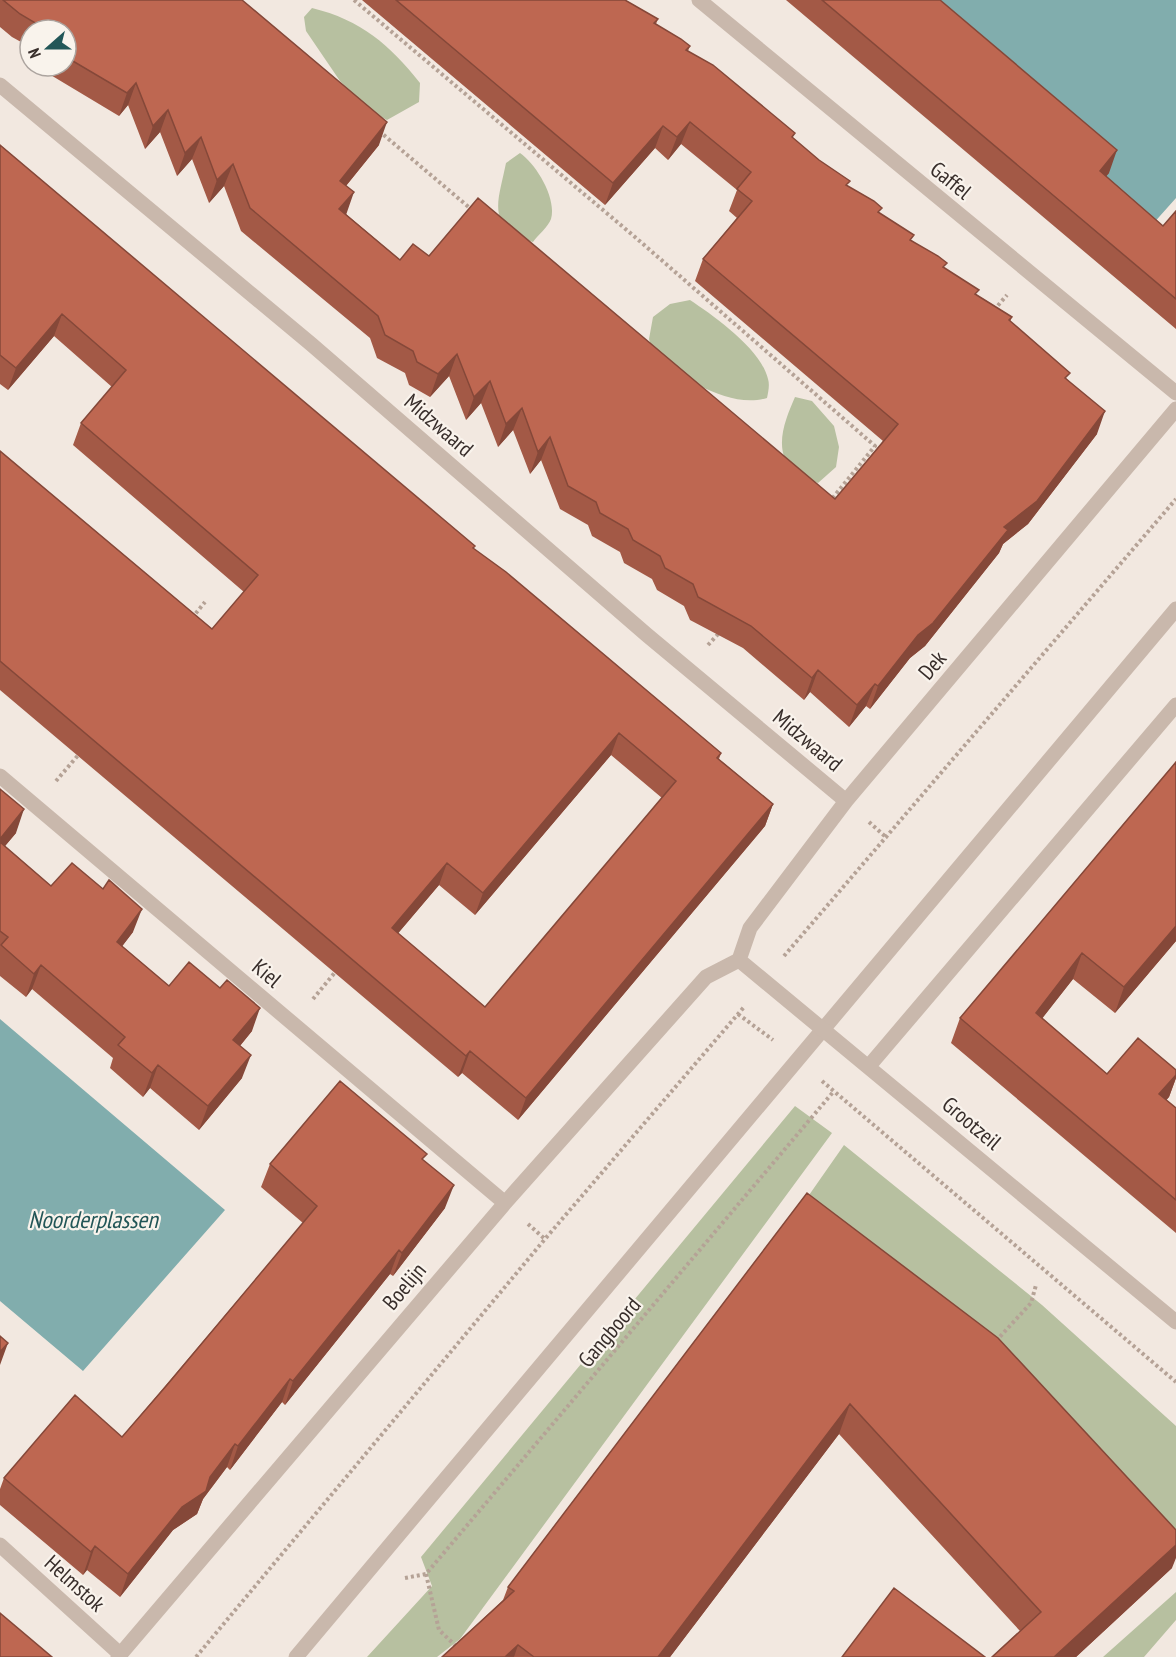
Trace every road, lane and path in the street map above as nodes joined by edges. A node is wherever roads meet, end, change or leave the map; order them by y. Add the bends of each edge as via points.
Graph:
1 (354, 0) edge
2 (699, 0) edge
3 (0, 84) edge
4 (374, 127) edge
5 (472, 210) edge
6 (1028, 272) junction
7 (990, 315) edge
8 (1176, 393) edge
9 (1176, 409) edge
10 (883, 438) edge
11 (875, 446) junction
12 (1176, 499) edge
13 (824, 508) edge
14 (205, 602) dead end
15 (1176, 609) edge
16 (190, 620) edge
17 (726, 624) edge
18 (688, 669) junction
19 (1176, 705) edge
20 (87, 744) edge
21 (0, 776) edge
22 (846, 801) junction
23 (35, 807) junction
24 (739, 960) junction
25 (344, 961) edge
26 (764, 980) junction
27 (738, 1014) junction
28 (292, 1024) junction
29 (822, 1029) junction
30 (796, 1059) junction
31 (868, 1066) junction
32 (834, 1091) junction
33 (505, 1203) junction
34 (1036, 1285) dead end
35 (1176, 1322) edge
36 (991, 1345) edge
37 (1176, 1382) edge
38 (0, 1545) edge
39 (426, 1574) junction
40 (401, 1578) dead end
41 (460, 1650) edge
42 (119, 1656) edge
43 (196, 1657) edge
44 (296, 1657) edge

1 - 11 path
2 - 6 street, Gaffel
3 - 18 street, Midzwaard via 311,344
4 - 5 path
6 - 7 path
6 - 8 street, Gaffel
9 - 22 street, Dek
10 - 11 path
11 - 13 path
12 - 26 path
14 - 16 path
15 - 29 street
17 - 18 path
18 - 22 street, Midzwaard
19 - 31 street
20 - 23 path
21 - 23 street, Kiel
22 - 24 street, Dek via 750,928
23 - 28 street, Kiel
24 - 26 street, Grootzeil
24 - 33 street, Boelijn via 706,977
25 - 28 path
26 - 27 path
26 - 29 street, Grootzeil
27 - 30 path
27 - 43 path
28 - 33 street, Kiel
29 - 30 street
29 - 31 street, Grootzeil
30 - 32 path
30 - 44 street
31 - 35 street, Grootzeil
32 - 37 path
32 - 39 path, Gangboord
33 - 42 street, Boelijn
34 - 36 path via 1031,1303
38 - 42 street, Helmstok
39 - 40 path
39 - 41 path via 439,1630

